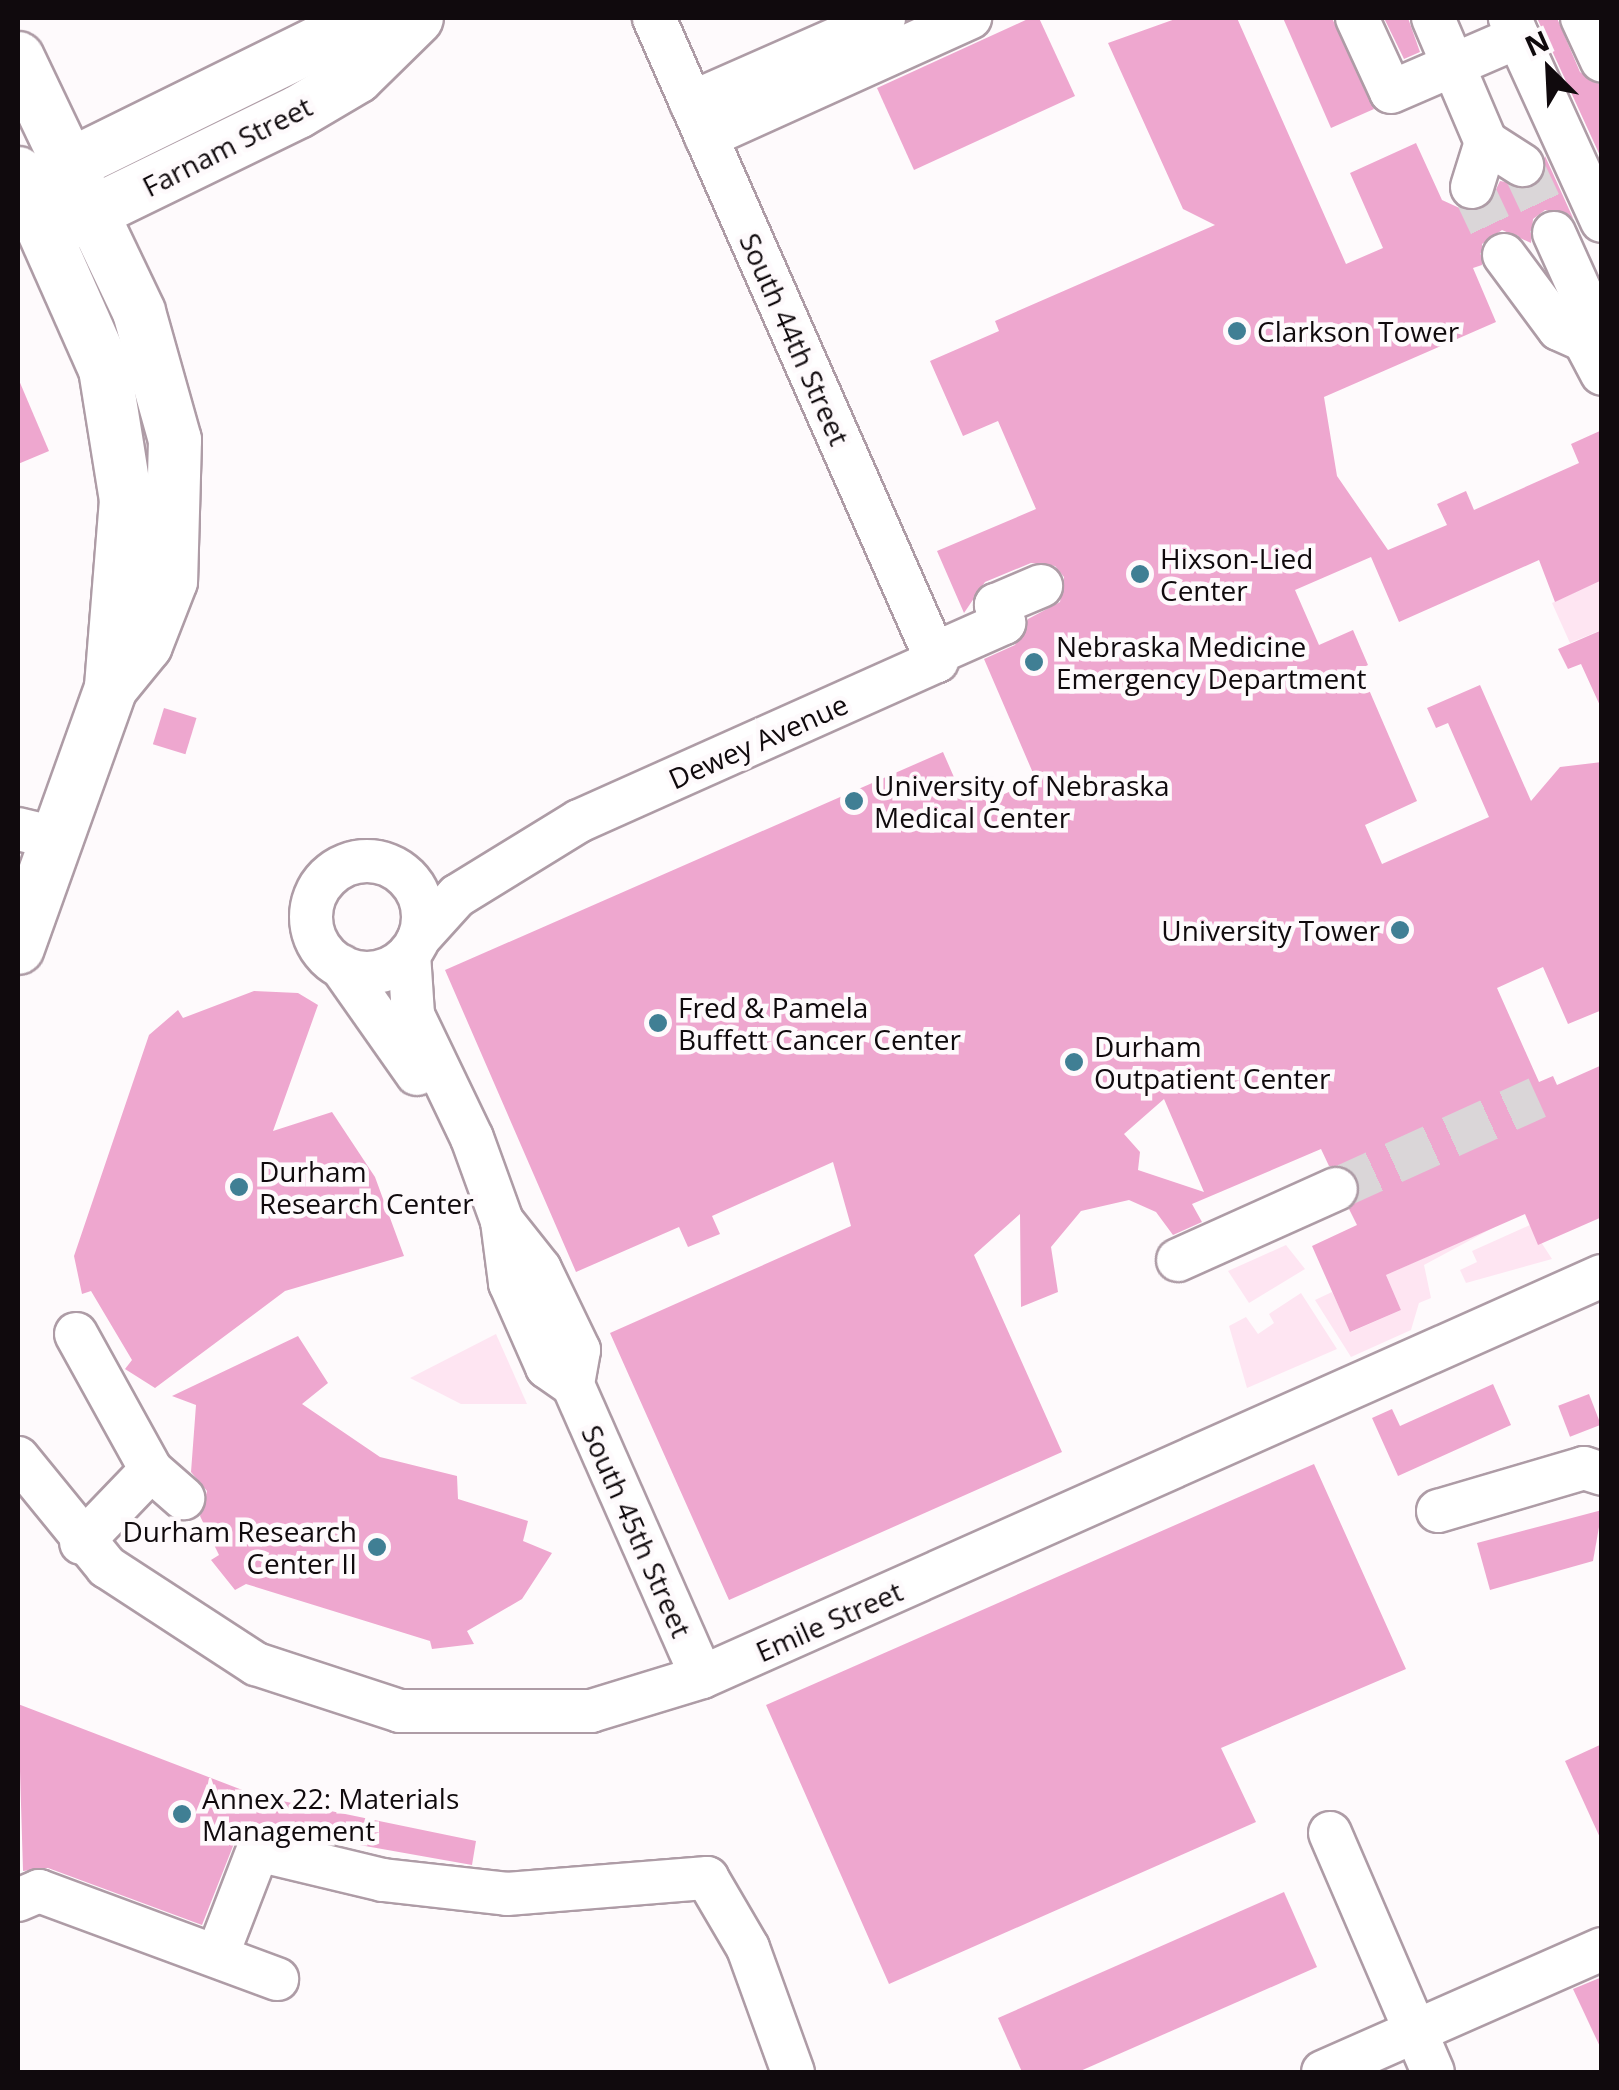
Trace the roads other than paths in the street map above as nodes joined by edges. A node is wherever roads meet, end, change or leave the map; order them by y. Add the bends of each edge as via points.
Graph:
1 (417, 18) edge
2 (654, 18) edge
3 (884, 18) edge
4 (970, 18) edge
5 (1357, 18) edge
6 (1433, 18) edge
7 (1582, 18) edge
8 (353, 21) edge
9 (1514, 28) edge
10 (18, 58) edge
11 (1602, 62) edge
12 (1453, 66) junction
13 (699, 120) junction
14 (1486, 142) junction
15 (1522, 165) tunnel mouth
16 (32, 179) edge
17 (1472, 187) tunnel mouth
18 (1602, 221) edge
19 (52, 232) edge
20 (1554, 233) tunnel mouth
21 (1504, 255) tunnel mouth
22 (1595, 363) edge
23 (1041, 586) dead end
24 (935, 657) junction
25 (579, 821) junction
26 (39, 834) edge
27 (400, 871) junction
28 (414, 946) junction
29 (18, 948) edge
30 (341, 966) junction
31 (472, 1138) junction
32 (1336, 1189) tunnel mouth
33 (1178, 1260) dead end
34 (1602, 1276) edge
35 (76, 1334) dead end
36 (18, 1458) edge
37 (151, 1470) junction
38 (1602, 1474) edge
39 (18, 1487) edge
40 (183, 1498) dead end
41 (1438, 1511) dead end
42 (69, 1531) junction
43 (702, 1677) junction
44 (1330, 1833) dead end
45 (18, 1900) edge
46 (1602, 1928) edge
47 (1602, 1948) edge
48 (1494, 1955) dead end
49 (217, 1956) junction
50 (277, 1979) dead end
51 (1415, 2032) junction
52 (793, 2072) edge
53 (1323, 2072) edge
54 (1432, 2072) edge

1 - 19 main road, Farnam Street via 357,77
2 - 13 street, South 44th Street
3 - 13 street
4 - 13 street
5 - 12 street via 1391,92
6 - 12 street
7 - 11 street
8 - 16 main road, Farnam Street
9 - 12 street
9 - 18 street
10 - 16 main road
12 - 14 street
13 - 24 street, South 44th Street
14 - 15 street
14 - 17 street
16 - 19 main road
19 - 26 main road via 160,372 178,476 171,581 146,645 111,688
20 - 22 street via 1591,315
21 - 22 street via 1559,329
23 - 24 street, Dewey Avenue via 996,605 1004,623
24 - 25 street, Dewey Avenue
25 - 27 street, Dewey Avenue via 498,842 420,877
25 - 28 street, Dewey Avenue via 457,896
26 - 29 main road
27 - 28 street, South 45th Street via 422,902
27 - 30 street, South 45th Street via 365,860 320,888 311,923
28 - 30 street via 377,972
28 - 31 street, South 45th Street via 418,1032
30 - 31 street, South 45th Street via 431,1099
31 - 43 street, South 45th Street via 502,1220 510,1283 547,1367 572,1385
32 - 33 street
34 - 43 street, Emile Street
35 - 37 street
36 - 42 street, Emile Street
37 - 40 street
37 - 42 street
38 - 41 street via 1584,1468
39 - 42 street, Emile Street
42 - 43 street, Emile Street via 210,1640 370,1704 540,1716
44 - 51 street
45 - 49 street via 39,1891
46 - 48 street via 1502,1972
47 - 51 street
49 - 50 street
49 - 52 street via 258,1850 384,1880 507,1894 707,1878 738,1926
51 - 53 street
51 - 54 street

